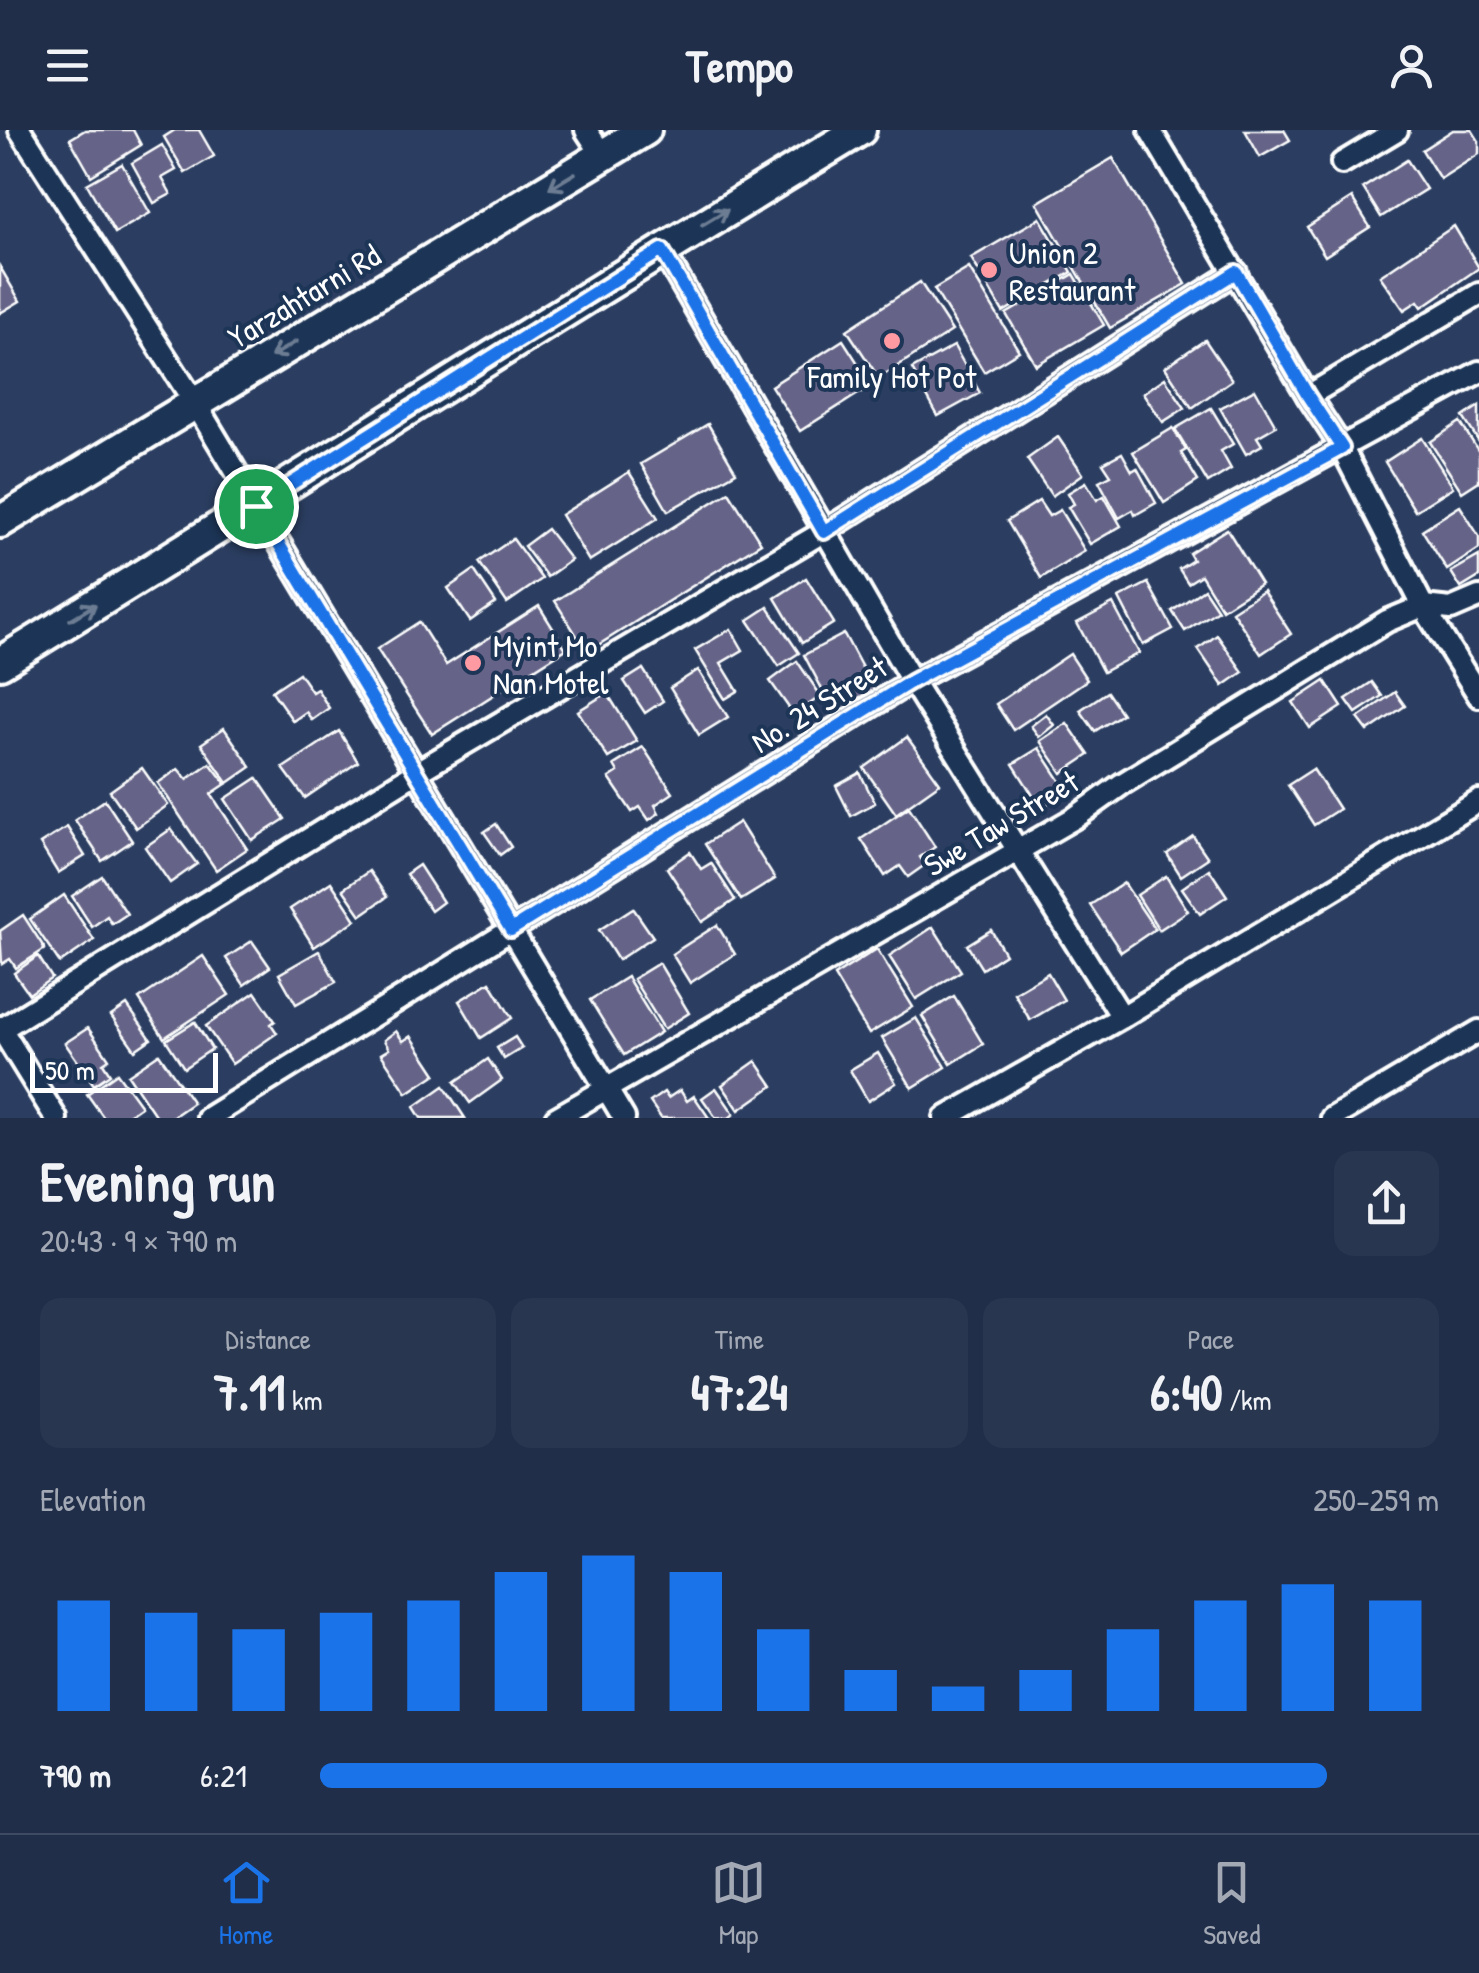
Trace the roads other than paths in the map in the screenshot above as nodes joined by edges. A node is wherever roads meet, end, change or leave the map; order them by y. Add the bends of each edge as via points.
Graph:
1 (20, 130) edge
2 (586, 130) edge
3 (645, 130) edge
4 (860, 130) edge
5 (1150, 130) edge
6 (1396, 130) edge
7 (603, 156) junction
8 (1342, 163) dead end
9 (662, 250) junction
10 (1236, 272) junction
11 (1479, 294) edge
12 (1479, 372) edge
13 (1308, 396) junction
14 (195, 404) junction
15 (1342, 448) junction
16 (256, 506) junction
17 (0, 522) edge
18 (824, 532) junction
19 (1479, 597) edge
20 (1423, 606) junction
21 (0, 663) edge
22 (912, 681) junction
23 (1479, 696) edge
24 (417, 772) junction
25 (1479, 802) edge
26 (1017, 851) junction
27 (511, 930) junction
28 (1122, 1017) junction
29 (0, 1029) edge
30 (1479, 1031) edge
31 (606, 1087) junction
32 (56, 1118) edge
33 (208, 1118) edge
34 (556, 1118) edge
35 (624, 1118) edge
36 (946, 1118) edge
37 (1332, 1118) edge

1 - 14 street
2 - 7 street
3 - 7 main road, Yarzahtarni Rd
9 -> 4 main road
5 - 10 street
6 - 8 street
7 -> 14 main road, Yarzahtarni Rd
9 - 16 main road
9 - 18 street
10 - 13 street
10 - 18 street
11 - 13 street
12 - 15 street, No. 24 Street
13 - 15 street
14 - 16 street
14 - 17 main road, Yarzahtarni Rd
15 - 20 street
15 - 22 street, No. 24 Street
21 -> 16 main road
16 - 24 street
18 - 22 street
18 - 24 street
19 - 20 street, Swe Taw Street via 1451,609
20 - 23 street
20 - 26 street, Swe Taw Street
22 - 26 street
22 - 27 street, No. 24 Street
24 - 27 street
24 - 29 street
25 - 28 street
26 - 28 street
26 - 31 street, Swe Taw Street
27 - 31 street
27 - 33 street, No. 24 Street
28 - 36 street
29 - 32 street
30 - 37 street
31 - 34 street, Swe Taw Street
31 - 35 street

